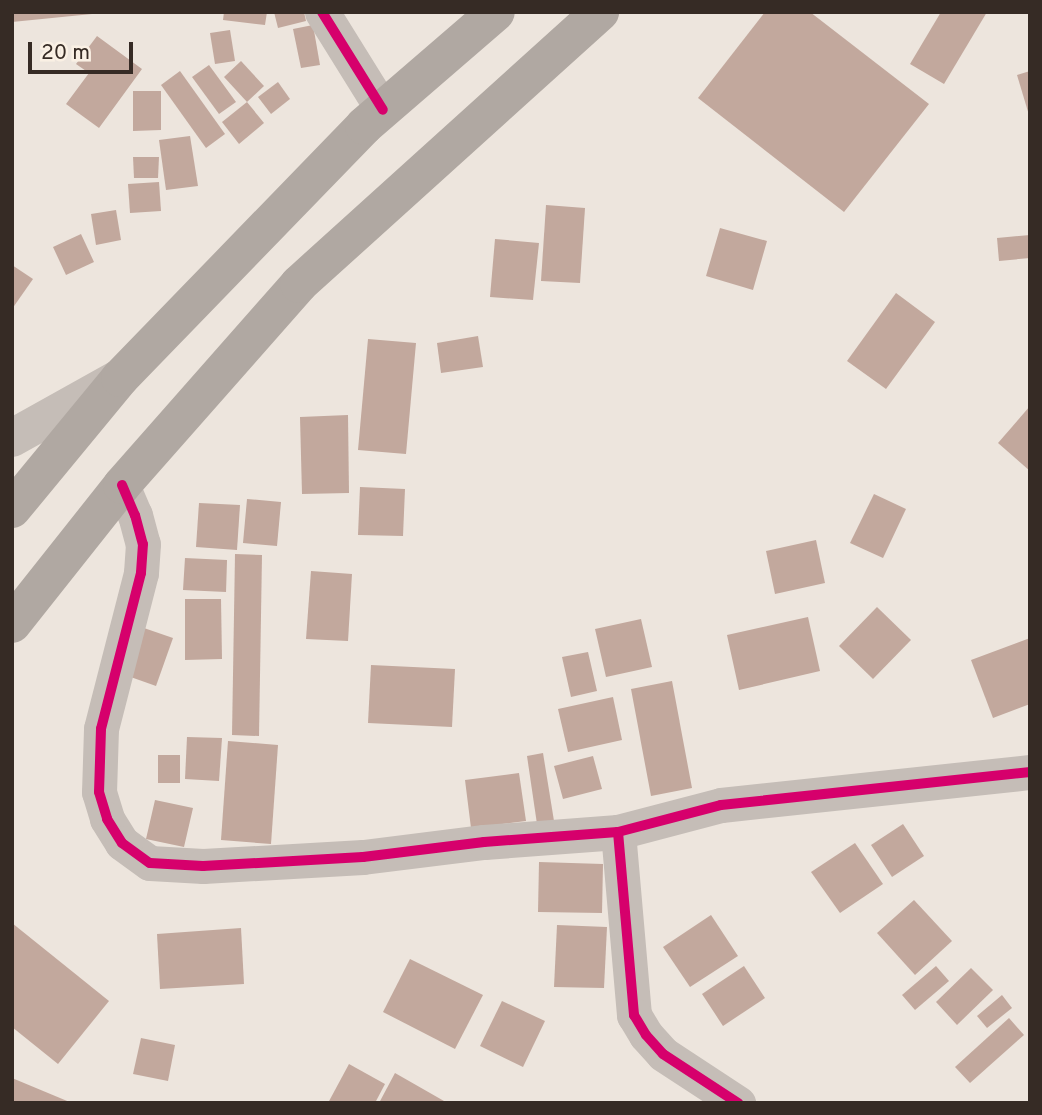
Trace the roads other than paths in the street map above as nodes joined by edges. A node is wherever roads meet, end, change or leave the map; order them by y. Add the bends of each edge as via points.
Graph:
1 (322, 12) edge
2 (496, 12) edge
3 (600, 12) edge
4 (383, 110) junction
5 (120, 379) junction
6 (12, 438) edge
7 (121, 485) junction
8 (12, 509) edge
9 (12, 624) edge
10 (1030, 772) edge
11 (618, 832) junction
12 (738, 1103) edge

1 - 4 street
2 - 4 highway
3 - 7 highway via 299,285
4 - 5 highway
5 - 6 street
5 - 8 highway
7 - 9 highway
7 - 11 street via 143,544 141,573 101,729 99,792 107,819 122,843 150,863 202,866 363,857
10 - 11 street via 721,806
11 - 12 street via 634,1015 663,1055

